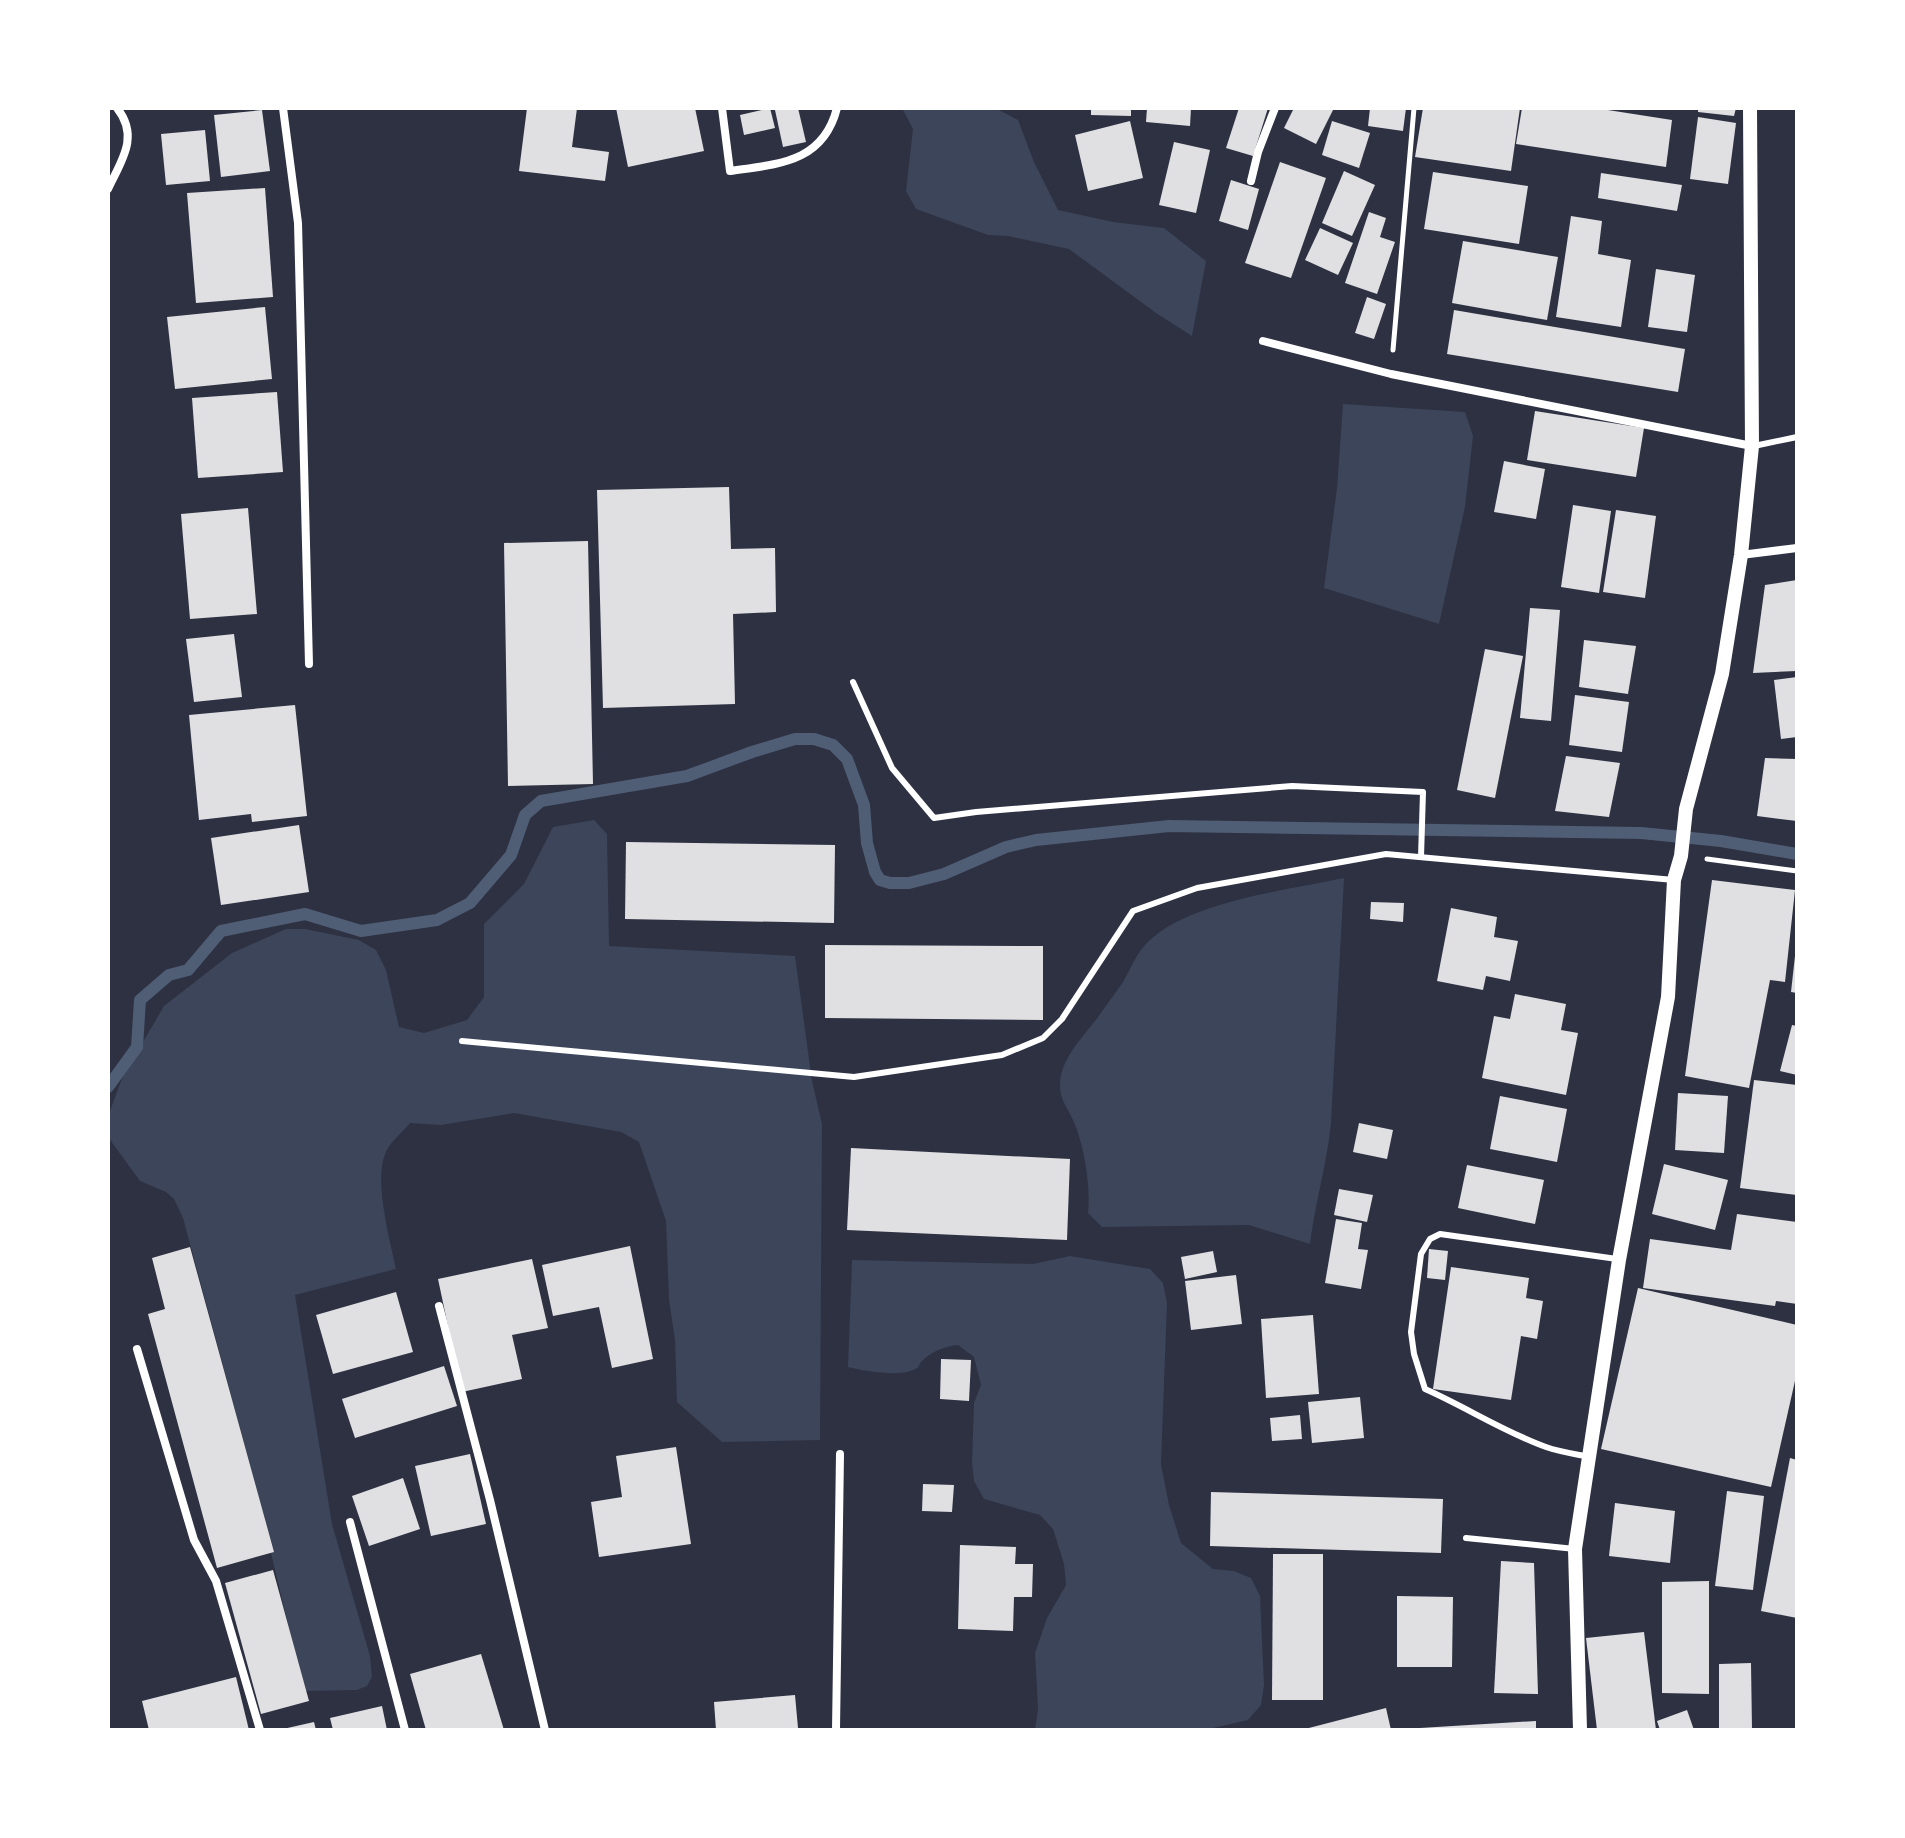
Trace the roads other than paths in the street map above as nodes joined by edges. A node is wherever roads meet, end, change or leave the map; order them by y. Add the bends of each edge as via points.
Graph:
1 (117, 108) edge
2 (283, 108) edge
3 (722, 108) edge
4 (837, 108) edge
5 (1275, 108) edge
6 (1750, 108) edge
7 (1251, 181) dead end
8 (108, 189) edge
9 (1263, 341) dead end
10 (1797, 437) edge
11 (1752, 446) junction
12 (1797, 548) edge
13 (1741, 555) junction
14 (309, 664) dead end
15 (853, 682) dead end
16 (1420, 853) junction
17 (1674, 880) junction
18 (462, 1041) dead end
19 (1619, 1260) junction
20 (439, 1306) dead end
21 (137, 1349) dead end
22 (840, 1454) dead end
23 (1590, 1457) junction
24 (350, 1522) dead end
25 (1466, 1538) dead end
26 (1575, 1549) junction
27 (260, 1730) edge
28 (405, 1730) edge
29 (545, 1730) edge
30 (836, 1730) edge
31 (1580, 1730) edge

1 - 8 street via 125,118 129,145
2 - 14 street via 298,223
3 - 4 street via 730,171 809,152 829,130
5 - 7 street
6 - 11 street
9 - 11 street via 1391,374
10 - 11 lane
11 - 13 street
12 - 13 street
13 - 17 street via 1722,674 1686,809
15 - 16 lane via 892,768 934,818 1292,786 1423,792
16 - 17 lane
16 - 18 lane via 1386,854 1197,888 1133,911 1062,1019 1043,1038 963,1063 854,1077
17 - 19 street via 1668,997
19 - 23 street
19 - 23 lane via 1440,1234 1421,1254 1411,1332 1425,1389 1548,1448
20 - 29 street
21 - 27 street via 194,1540 216,1581
22 - 30 street
23 - 26 street
24 - 28 street
25 - 26 lane
26 - 31 street

